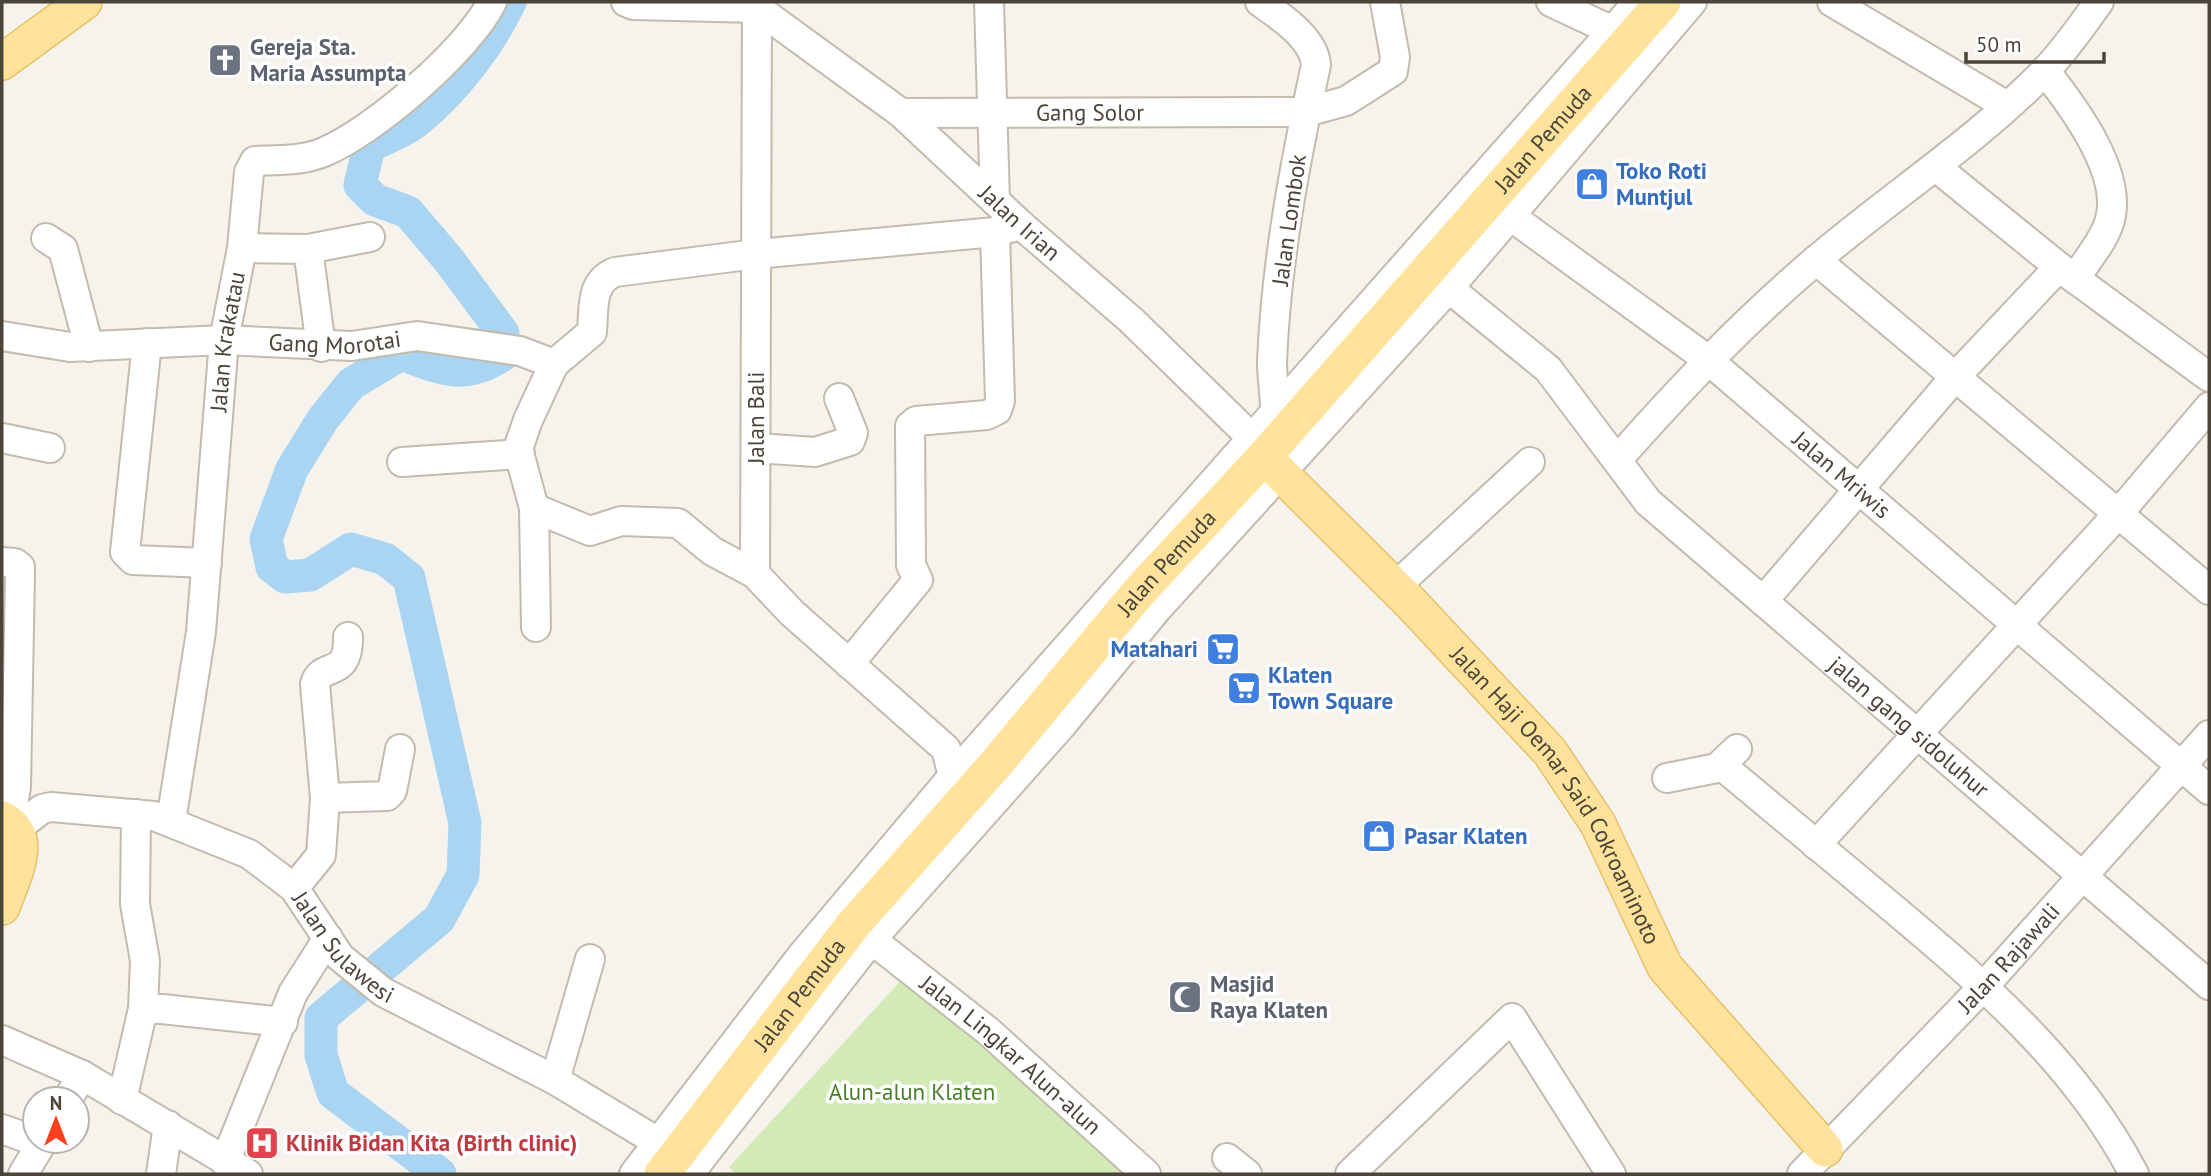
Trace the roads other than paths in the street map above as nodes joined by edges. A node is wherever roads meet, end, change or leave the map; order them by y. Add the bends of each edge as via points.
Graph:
1 (626, 2) edge
2 (989, 2) edge
3 (1260, 2) edge
4 (1385, 2) edge
5 (1551, 2) edge
6 (1638, 2) edge
7 (1663, 2) edge
8 (1692, 2) edge
9 (1832, 2) edge
10 (498, 3) edge
11 (757, 5) edge
12 (2096, 6) edge
13 (75, 9) edge
14 (1620, 37) junction
15 (2, 62) edge
16 (2045, 71) junction
17 (2007, 106) junction
18 (1294, 112) junction
19 (901, 113) junction
20 (991, 113) junction
21 (1936, 167) junction
22 (995, 201) junction
23 (1500, 209) junction
24 (1008, 228) junction
25 (370, 237) dead end
26 (54, 241) dead end
27 (242, 248) junction
28 (308, 249) junction
29 (756, 254) junction
30 (1816, 260) junction
31 (2067, 273) junction
32 (1438, 280) junction
33 (1382, 325) junction
34 (2, 336) edge
35 (224, 340) junction
36 (147, 343) junction
37 (79, 347) junction
38 (321, 347) junction
39 (1707, 359) junction
40 (554, 364) junction
41 (1955, 377) junction
42 (2209, 377) edge
43 (839, 398) dead end
44 (2209, 407) edge
45 (1275, 410) junction
46 (2, 438) edge
47 (50, 448) dead end
48 (756, 448) junction
49 (520, 454) junction
50 (1265, 457) junction
51 (1617, 460) junction
52 (402, 462) dead end
53 (1530, 462) dead end
54 (1858, 490) junction
55 (534, 508) junction
56 (2118, 514) junction
57 (2, 562) edge
58 (207, 563) junction
59 (755, 574) junction
60 (1395, 587) junction
61 (2209, 590) edge
62 (1763, 601) junction
63 (2017, 626) junction
64 (536, 627) dead end
65 (348, 637) dead end
66 (849, 664) junction
67 (1916, 734) junction
68 (2209, 734) edge
69 (400, 749) dead end
70 (2182, 765) junction
71 (969, 766) junction
72 (1667, 778) dead end
73 (2209, 790) edge
74 (325, 798) junction
75 (136, 814) junction
76 (171, 821) junction
77 (9, 823) edge
78 (1816, 845) junction
79 (2083, 878) junction
80 (294, 888) junction
81 (2, 907) edge
82 (863, 932) junction
83 (328, 938) junction
84 (590, 959) dead end
85 (1985, 985) junction
86 (2209, 985) edge
87 (143, 1009) junction
88 (283, 1022) junction
89 (2, 1040) edge
90 (555, 1080) junction
91 (72, 1085) edge
92 (91, 1091) edge
93 (122, 1100) junction
94 (168, 1125) junction
95 (2, 1129) edge
96 (21, 1135) edge
97 (32, 1155) edge
98 (682, 1164) edge
99 (1821, 1166) edge
100 (237, 1168) edge
101 (1604, 1171) edge
102 (23, 1174) edge
103 (160, 1174) edge
104 (634, 1174) edge
105 (1146, 1174) edge
106 (1350, 1174) edge
107 (2134, 1174) edge

1 - 11 street
2 - 20 street
3 - 18 street, Jalan Lombok via 1302,36 1314,52 1316,65
4 - 18 street, Gang Solor via 1395,57 1393,71 1346,101
5 - 14 street
6 - 14 street
7 - 14 main road, Jalan Pemuda
8 - 23 street
9 - 17 street
10 - 27 street, Jalan Krakatau via 415,90 355,134 323,153 255,161 249,172
11 - 19 street, Jalan Irian
11 - 29 street, Jalan Bali
12 - 16 street
13 - 15 main road
14 - 23 main road, Jalan Pemuda
14 - 33 street
16 - 17 street
16 - 31 street via 2089,132 2112,203 2105,232
17 - 21 street
18 - 20 street, Gang Solor
18 - 45 street, Jalan Lombok via 1272,363
19 - 20 street, Gang Solor
19 - 22 street, Jalan Irian
20 - 22 street
21 - 30 street
21 - 31 street
22 - 24 street, Jalan Irian
23 - 32 main road, Jalan Pemuda
23 - 39 street, Jalan Mriwis
24 - 29 street
24 - 50 street, Jalan Irian via 1131,320
24 - 66 street via 997,410 987,415 916,421 910,426 911,565 918,580
25 - 28 street
26 - 37 street
27 - 28 street
27 - 35 street, Jalan Krakatau
28 - 38 street
29 - 40 street via 604,277 595,289 592,332
29 - 48 street, Jalan Bali
30 - 39 street
30 - 41 street
31 - 41 street
31 - 42 street
32 - 33 main road, Jalan Pemuda
32 - 51 street, jalan gang sidoluhur via 1548,369
33 - 45 street
33 - 50 main road, Jalan Pemuda
34 - 37 street, Gang Morotai
35 - 36 street, Gang Morotai
35 - 38 street, Gang Morotai
35 - 58 street, Jalan Krakatau
36 - 37 street, Gang Morotai
36 - 58 street via 125,552 133,560
38 - 40 street, Gang Morotai via 417,336 507,349
39 - 51 street
39 - 54 street, Jalan Mriwis
40 - 49 street via 528,420
41 - 54 street
41 - 56 street
43 - 48 street via 853,433 850,441 814,452
44 - 56 street
45 - 50 street
46 - 47 street
48 - 59 street, Jalan Bali
49 - 52 street
49 - 55 street
50 - 60 main road, Jalan Haji Oemar Said Cokroaminoto
50 - 71 main road, Jalan Pemuda
50 - 82 street via 1157,609 1062,725
51 - 62 street, jalan gang sidoluhur via 1648,502
53 - 60 street
54 - 62 street
54 - 63 street, Jalan Mriwis
55 - 59 street via 590,531 621,521 678,523 712,551
55 - 64 street
56 - 61 street
56 - 63 street
57 - 77 street via 15,563 20,574 16,787
58 - 76 street, Jalan Krakatau via 201,632
59 - 66 street
60 - 99 main road, Jalan Haji Oemar Said Cokroaminoto via 1568,775 1598,824 1665,967
62 - 67 street, jalan gang sidoluhur
63 - 67 street
63 - 70 street, Jalan Mriwis
65 - 74 street via 345,659 315,684
66 - 71 street
67 - 78 street
67 - 79 street, jalan gang sidoluhur
68 - 70 street, Jalan Rajawali
69 - 74 street via 387,796
70 - 73 street, Jalan Mriwis
70 - 79 street, Jalan Rajawali
71 - 82 main road, Jalan Pemuda
71 - 98 street via 803,954
72 - 78 street via 1719,763
74 - 80 street via 321,855
75 - 76 street, Jalan Sulawesi
75 - 77 street, Jalan Sulawesi via 51,807
75 - 87 street via 135,904 145,961
76 - 80 street, Jalan Sulawesi via 249,854
77 - 81 main road via 20,837 20,853
78 - 85 street
79 - 85 street, Jalan Rajawali
79 - 86 street, jalan gang sidoluhur
80 - 83 street, Jalan Sulawesi
82 - 98 main road, Jalan Pemuda
82 - 105 street, Jalan Lingkar Alun-alun via 988,1031
83 - 88 street
83 - 90 street, Jalan Sulawesi via 340,957 372,984
84 - 90 street
85 - 99 street, Jalan Rajawali
85 - 107 street via 2081,1091
87 - 88 street
87 - 93 street
88 - 100 street
89 - 91 street
90 - 98 street, Jalan Sulawesi
92 - 93 street
93 - 94 street
94 - 100 street
94 - 103 street
95 - 96 street
97 - 102 street
98 - 104 street
101 - 106 street via 1512,1018

